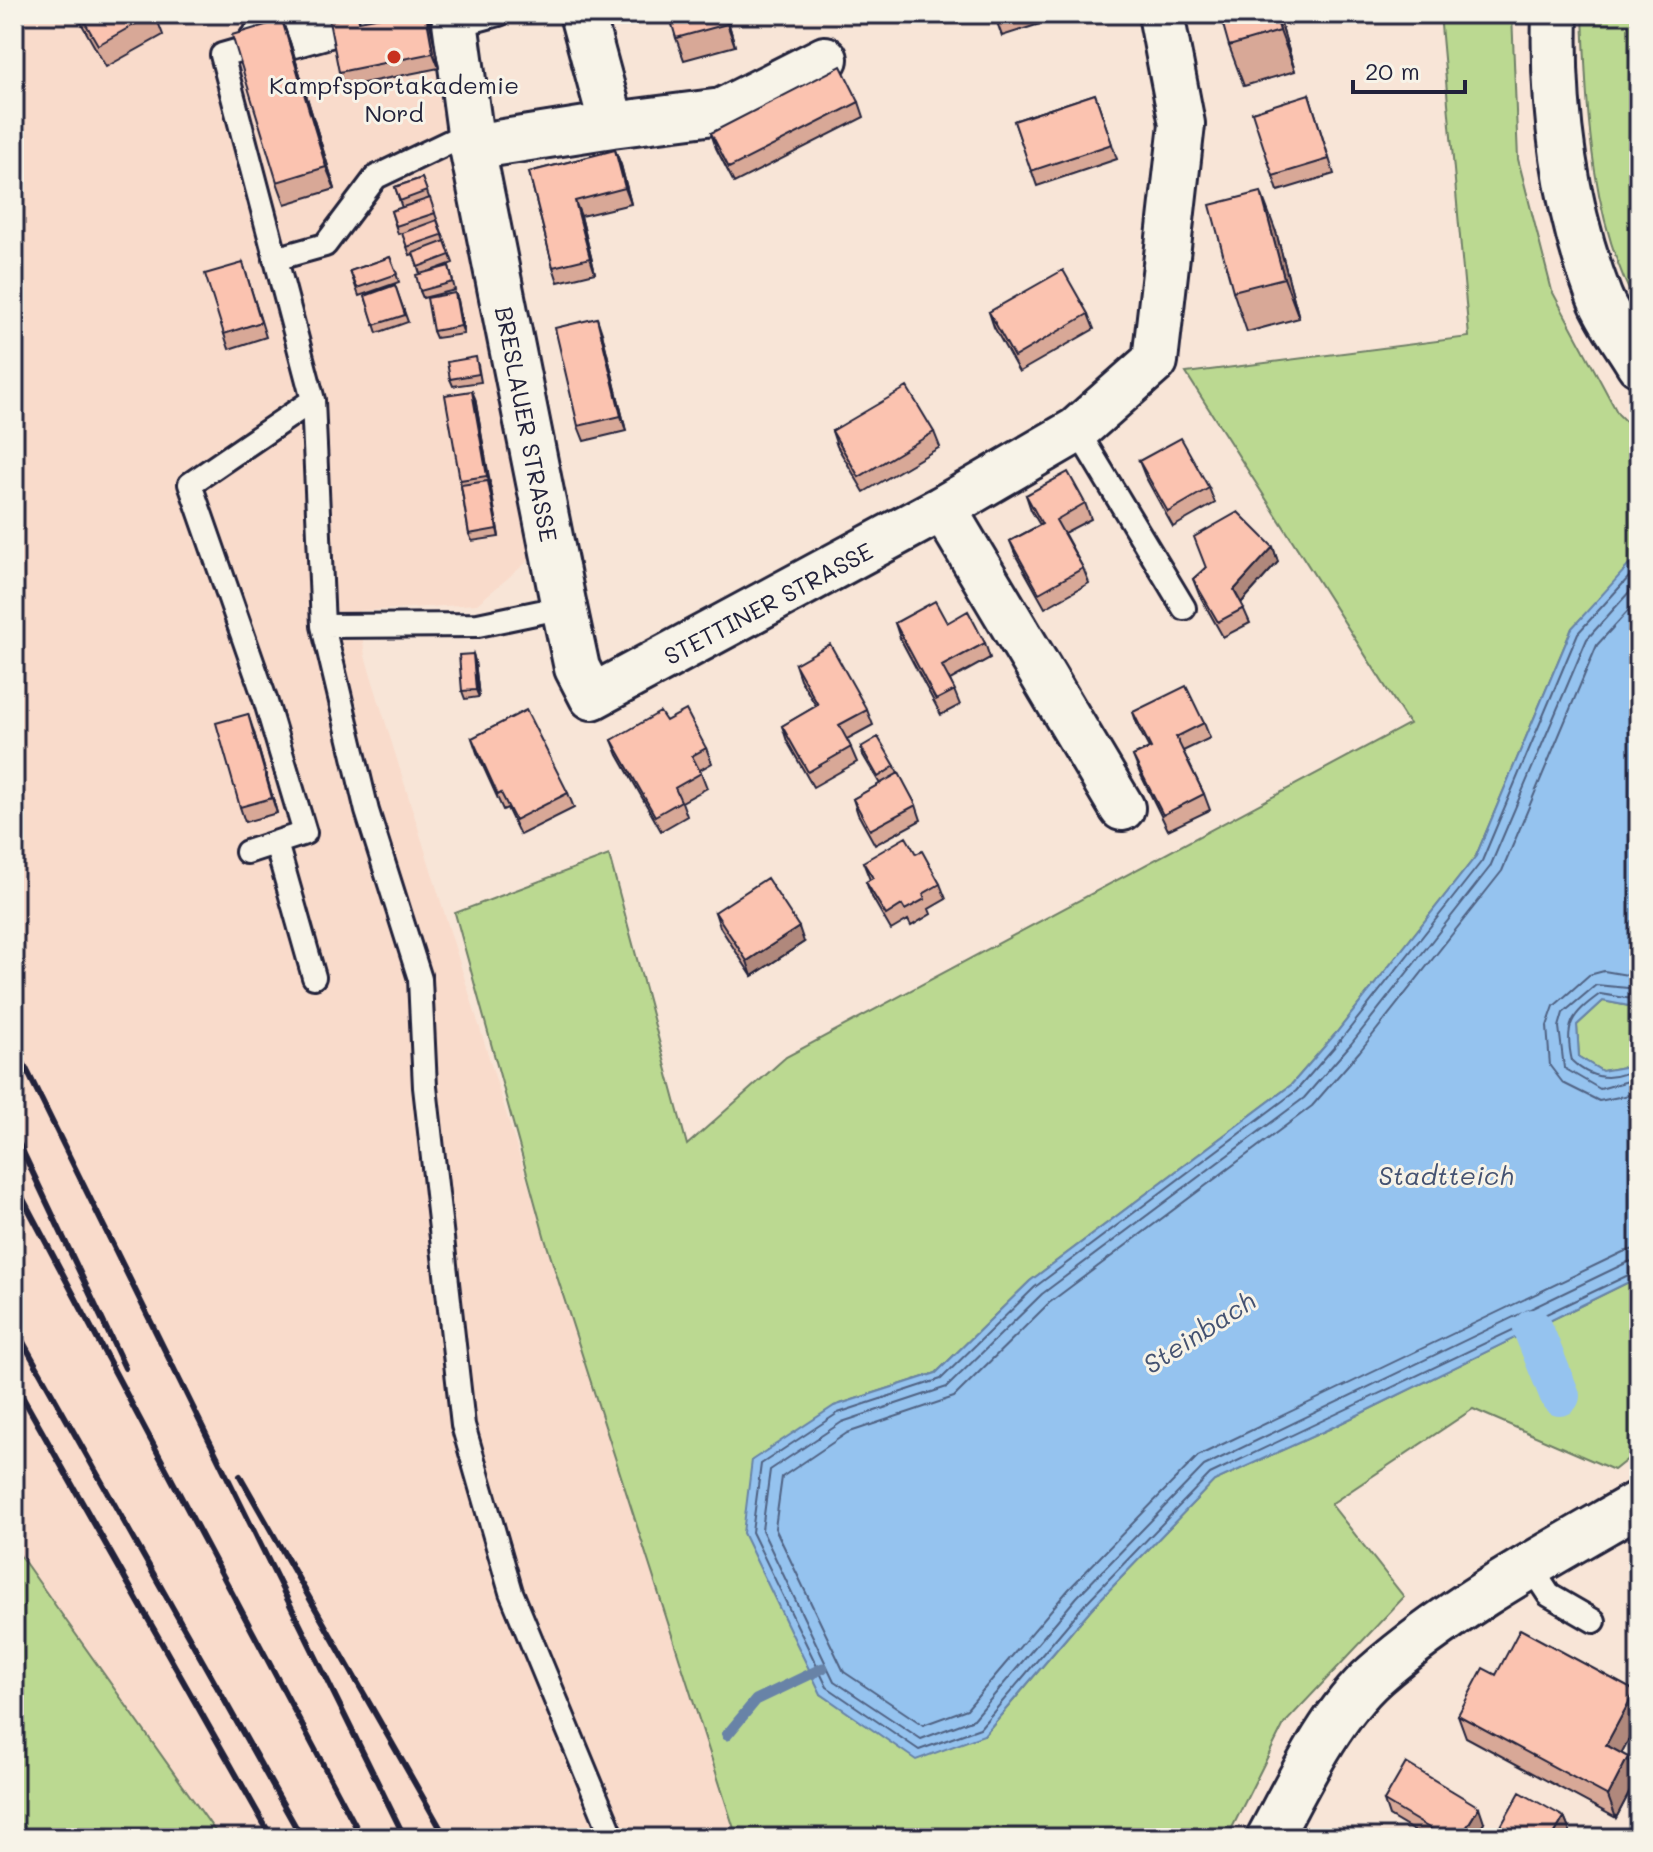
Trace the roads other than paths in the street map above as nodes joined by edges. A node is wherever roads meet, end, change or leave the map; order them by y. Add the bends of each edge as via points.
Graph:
1 (368, 14) edge
2 (499, 14) edge
3 (582, 14) edge
4 (1161, 14) edge
5 (1555, 14) edge
6 (454, 20) edge
7 (260, 44) joint
8 (825, 59) dead end
9 (612, 125) junction
10 (471, 140) junction
11 (275, 259) junction
12 (1639, 364) edge
13 (313, 400) junction
14 (1077, 430) junction
15 (943, 508) junction
16 (564, 607) junction
17 (1184, 608) dead end
18 (323, 626) junction
19 (592, 697) joint
20 (1122, 808) dead end
21 (276, 843) junction
22 (247, 852) dead end
23 (314, 977) dead end
24 (1639, 1503) edge
25 (1530, 1566) junction
26 (1594, 1621) dead end
27 (613, 1838) edge
28 (1269, 1838) edge

1 - 7 street
2 - 6 lane
3 - 9 street
4 - 14 street, STETTINER STRASSE via 1182,124 1155,361
5 - 12 street via 1558,109 1569,195 1600,298
6 - 10 street, BRESLAUER STRASSE
7 - 11 lane via 222,55
8 - 9 street via 722,111
9 - 10 street
10 - 11 lane via 376,177 325,245
10 - 16 street, BRESLAUER STRASSE
11 - 13 lane
13 - 18 lane
13 - 21 lane via 190,484 305,833
14 - 15 street, STETTINER STRASSE
14 - 17 lane
15 - 19 street, STETTINER STRASSE
15 - 20 street
16 - 18 lane via 478,625
16 - 19 street, BRESLAUER STRASSE via 577,668
18 - 27 lane via 367,811 420,979 425,1087 463,1425 511,1592
21 - 22 lane
21 - 23 lane
24 - 25 street
25 - 26 lane via 1549,1595
25 - 28 street via 1373,1677 1318,1746

